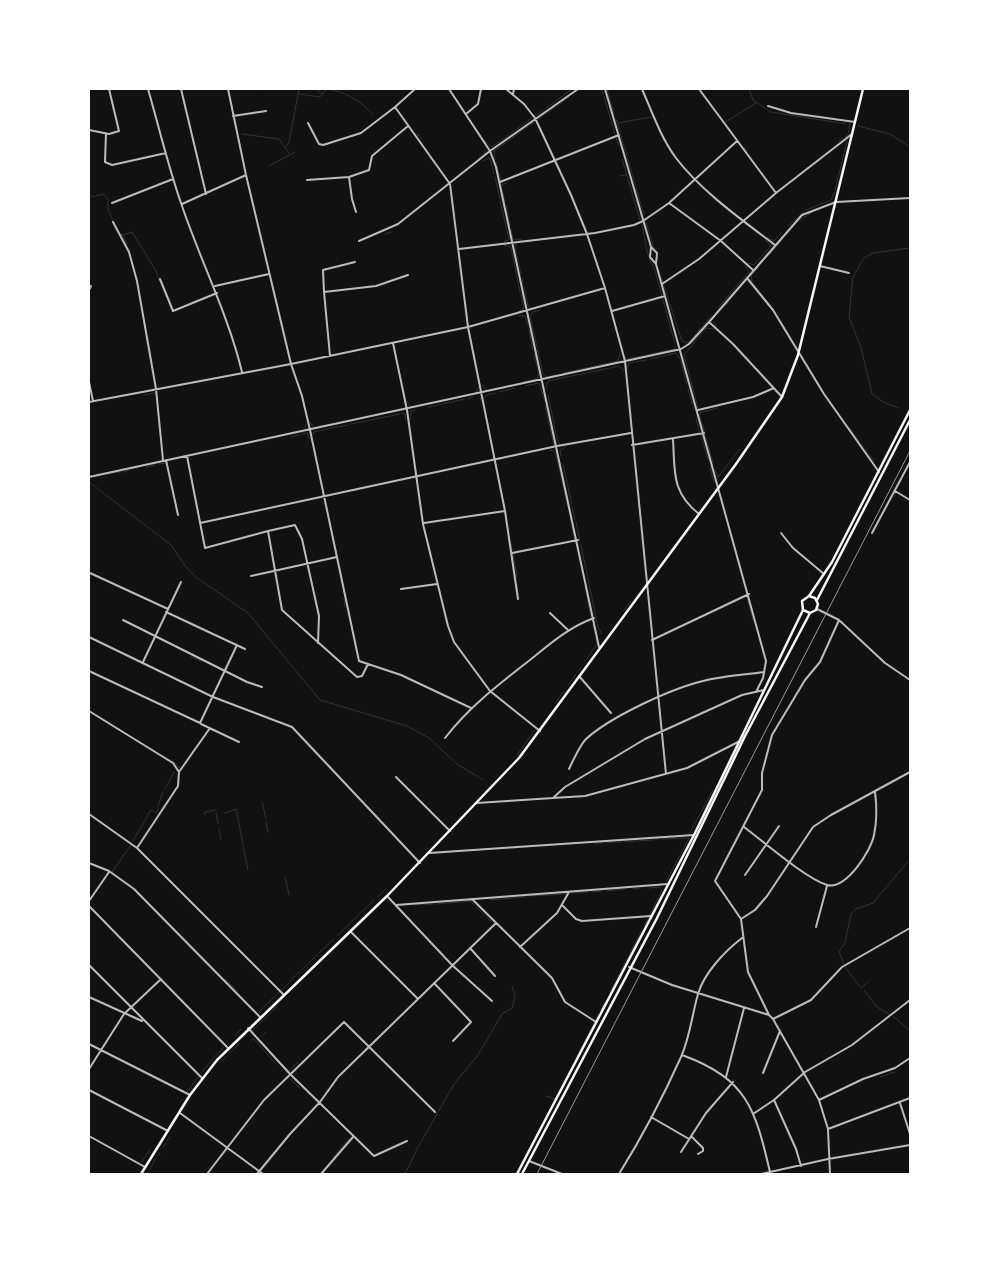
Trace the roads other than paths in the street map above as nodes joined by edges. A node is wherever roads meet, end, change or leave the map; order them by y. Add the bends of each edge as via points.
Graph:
1 (109, 89) edge
2 (148, 89) edge
3 (181, 89) edge
4 (228, 89) edge
5 (415, 89) edge
6 (450, 89) edge
7 (481, 89) edge
8 (506, 89) edge
9 (514, 89) edge
10 (578, 89) edge
11 (605, 89) edge
12 (642, 89) edge
13 (699, 89) edge
14 (863, 89) edge
15 (513, 94) junction
16 (768, 106) dead end
17 (395, 107) junction
18 (266, 111) dead end
19 (466, 114) junction
20 (233, 116) junction
21 (535, 118) junction
22 (855, 122) junction
23 (308, 123) dead end
24 (408, 126) junction
25 (89, 130) edge
26 (106, 133) junction
27 (852, 134) junction
28 (619, 135) junction
29 (737, 141) junction
30 (490, 151) junction
31 (166, 153) junction
32 (556, 162) junction
33 (246, 175) junction
34 (349, 177) junction
35 (173, 179) junction
36 (696, 179) junction
37 (307, 180) dead end
38 (500, 182) junction
39 (450, 184) junction
40 (776, 193) junction
41 (206, 194) junction
42 (910, 198) edge
43 (836, 202) junction
44 (112, 203) dead end
45 (669, 203) junction
46 (181, 204) junction
47 (356, 212) dead end
48 (644, 221) junction
49 (743, 221) junction
50 (113, 222) dead end
51 (587, 234) junction
52 (359, 241) dead end
53 (720, 241) junction
54 (512, 242) junction
55 (775, 245) junction
56 (651, 247) junction
57 (459, 249) junction
58 (355, 262) dead end
59 (656, 264) junction
60 (820, 266) junction
61 (753, 270) junction
62 (849, 273) dead end
63 (269, 274) junction
64 (408, 274) dead end
65 (747, 278) junction
66 (160, 279) dead end
67 (662, 284) junction
68 (90, 286) dead end
69 (215, 286) junction
70 (606, 288) junction
71 (89, 290) edge
72 (324, 292) junction
73 (217, 293) junction
74 (665, 296) junction
75 (528, 311) junction
76 (612, 311) junction
77 (709, 322) junction
78 (468, 327) junction
79 (393, 343) junction
80 (681, 349) junction
81 (798, 355) junction
82 (330, 356) junction
83 (625, 361) junction
84 (291, 364) junction
85 (242, 372) junction
86 (543, 379) junction
87 (89, 382) edge
88 (774, 388) junction
89 (156, 389) junction
90 (482, 393) junction
91 (782, 397) junction
92 (93, 401) junction
93 (89, 402) edge
94 (407, 410) junction
95 (698, 410) junction
96 (910, 410) edge
97 (910, 420) edge
98 (310, 430) junction
99 (631, 433) junction
100 (704, 433) junction
101 (673, 439) junction
102 (632, 445) junction
103 (557, 446) junction
104 (741, 448) dead end
105 (745, 451) junction
106 (892, 451) junction
107 (187, 456) junction
108 (495, 459) junction
109 (165, 461) junction
110 (910, 462) edge
111 (879, 472) junction
112 (417, 476) junction
113 (89, 477) edge
114 (719, 487) junction
115 (895, 491) junction
116 (324, 496) junction
117 (910, 500) edge
118 (505, 511) junction
119 (699, 514) junction
120 (178, 515) dead end
121 (200, 523) junction
122 (423, 524) junction
123 (268, 531) junction
124 (872, 533) dead end
125 (782, 534) dead end
126 (578, 540) junction
127 (512, 553) junction
128 (337, 557) junction
129 (308, 564) junction
130 (274, 571) junction
131 (90, 573) edge
132 (824, 574) junction
133 (252, 576) dead end
134 (181, 582) dead end
135 (437, 584) junction
136 (646, 585) junction
137 (401, 589) dead end
138 (749, 594) junction
139 (809, 596) junction
140 (518, 599) dead end
141 (817, 600) junction
142 (817, 608) junction
143 (803, 610) junction
144 (167, 611) junction
145 (550, 613) dead end
146 (810, 613) junction
147 (594, 618) junction
148 (123, 620) dead end
149 (839, 620) junction
150 (568, 630) junction
151 (155, 636) junction
152 (89, 638) edge
153 (652, 640) junction
154 (318, 643) junction
155 (237, 645) junction
156 (599, 647) junction
157 (245, 649) dead end
158 (143, 662) junction
159 (368, 664) junction
160 (224, 670) junction
161 (89, 671) edge
162 (764, 672) junction
163 (579, 676) junction
164 (910, 680) edge
165 (262, 687) dead end
166 (764, 690) junction
167 (490, 691) junction
168 (756, 692) junction
169 (213, 697) junction
170 (658, 698) junction
171 (471, 708) junction
172 (89, 711) edge
173 (611, 713) dead end
174 (200, 723) junction
175 (210, 728) junction
176 (540, 730) junction
177 (661, 731) junction
178 (445, 738) dead end
179 (239, 742) dead end
180 (738, 742) junction
181 (569, 769) dead end
182 (179, 772) junction
183 (910, 772) edge
184 (666, 774) junction
185 (396, 777) dead end
186 (875, 792) junction
187 (553, 798) junction
188 (477, 803) junction
189 (89, 814) edge
190 (779, 826) dead end
191 (744, 827) junction
192 (450, 831) junction
193 (694, 835) junction
194 (767, 843) junction
195 (137, 848) junction
196 (429, 853) junction
197 (420, 862) junction
198 (790, 862) junction
199 (89, 863) edge
200 (109, 871) junction
201 (745, 875) dead end
202 (668, 884) junction
203 (827, 885) junction
204 (570, 891) junction
205 (387, 896) junction
206 (472, 899) junction
207 (89, 901) edge
208 (396, 905) junction
209 (89, 906) edge
210 (563, 906) junction
211 (652, 916) junction
212 (741, 919) junction
213 (496, 923) junction
214 (816, 927) dead end
215 (910, 928) edge
216 (350, 931) junction
217 (743, 938) junction
218 (520, 947) junction
219 (470, 948) junction
220 (89, 965) edge
221 (452, 965) junction
222 (629, 967) junction
223 (494, 976) dead end
224 (161, 979) junction
225 (434, 983) junction
226 (698, 993) junction
227 (283, 994) junction
228 (89, 997) edge
229 (418, 999) junction
230 (910, 1000) edge
231 (492, 1001) dead end
232 (130, 1008) junction
233 (744, 1008) junction
234 (124, 1014) junction
235 (769, 1015) junction
236 (260, 1017) junction
237 (773, 1019) junction
238 (144, 1022) junction
239 (596, 1022) junction
240 (248, 1028) junction
241 (781, 1031) junction
242 (453, 1041) dead end
243 (89, 1044) edge
244 (369, 1046) junction
245 (228, 1048) junction
246 (100, 1050) junction
247 (682, 1055) junction
248 (910, 1058) edge
249 (89, 1069) edge
250 (806, 1072) junction
251 (763, 1073) dead end
252 (290, 1074) junction
253 (726, 1077) junction
254 (202, 1078) junction
255 (733, 1082) junction
256 (89, 1090) edge
257 (190, 1095) junction
258 (910, 1098) edge
259 (774, 1100) junction
260 (819, 1100) junction
261 (320, 1102) junction
262 (900, 1102) junction
263 (435, 1112) dead end
264 (180, 1113) junction
265 (753, 1114) junction
266 (651, 1117) junction
267 (828, 1129) junction
268 (168, 1131) junction
269 (910, 1134) edge
270 (89, 1136) edge
271 (353, 1137) junction
272 (690, 1138) junction
273 (407, 1141) dead end
274 (910, 1145) edge
275 (227, 1147) junction
276 (681, 1152) dead end
277 (698, 1154) dead end
278 (828, 1159) junction
279 (529, 1162) junction
280 (801, 1166) junction
281 (145, 1167) junction
282 (829, 1171) junction
283 (770, 1172) junction
284 (258, 1173) edge
285 (141, 1174) edge
286 (207, 1174) edge
287 (262, 1174) edge
288 (321, 1174) edge
289 (517, 1174) edge
290 (522, 1174) edge
291 (562, 1174) edge
292 (619, 1174) edge
293 (761, 1174) edge
294 (825, 1174) edge
295 (830, 1174) edge

1 - 26 street via 120,129
2 - 31 street
3 - 41 street
4 - 20 street
5 - 17 street
6 - 19 street
7 - 19 street via 478,104
8 - 15 street
9 - 15 street
10 - 21 street
11 - 28 street
12 - 36 street via 675,157
13 - 29 street
14 - 22 main road
15 - 21 street
16 - 22 street via 791,114
17 - 23 street via 361,133 323,145 319,144
17 - 24 street
18 - 20 street
19 - 30 street
20 - 33 street
21 - 30 street
21 - 32 street
22 - 27 main road
24 - 34 street via 372,156 369,170
24 - 39 street
25 - 26 street
26 - 31 street via 107,164
27 - 40 street
27 - 43 main road
28 - 32 street
28 - 48 street
29 - 36 street
29 - 40 street
30 - 38 street
30 - 39 street
31 - 35 street
32 - 38 street
32 - 51 street
33 - 41 street
33 - 63 street
34 - 37 street
34 - 47 street
35 - 44 street
35 - 46 street
36 - 45 street
36 - 49 street
38 - 54 street
39 - 52 street via 398,224
39 - 57 street
40 - 49 street
41 - 46 street
42 - 43 street
43 - 55 street via 802,215
43 - 60 main road
45 - 48 street
45 - 53 street
46 - 69 street
48 - 51 street
48 - 56 street
49 - 53 street
49 - 55 street
50 - 89 street via 129,252 137,280
51 - 54 street
51 - 70 street
53 - 61 street
53 - 67 street via 680,274
54 - 57 street
54 - 75 street
55 - 61 street
56 - 59 street via 650,257
56 - 59 street via 657,253
57 - 78 street
58 - 72 street via 323,270
59 - 67 street
60 - 62 street
60 - 81 main road
61 - 65 street
63 - 69 street
63 - 84 street
64 - 72 street via 376,286
65 - 77 street
65 - 81 street via 773,310
66 - 73 street via 172,311
67 - 74 street
68 - 71 street
69 - 73 street
70 - 75 street
70 - 76 street
72 - 82 street
73 - 85 street
74 - 76 street
74 - 80 street
75 - 78 street
75 - 86 street
76 - 83 street
77 - 80 street
77 - 88 street
78 - 79 street
78 - 90 street
79 - 82 street
79 - 94 street
80 - 83 street
80 - 95 street
81 - 91 main road
81 - 111 street
82 - 84 street
83 - 86 street
83 - 99 street
84 - 85 street
84 - 98 street
85 - 89 street
86 - 90 street
86 - 103 street
87 - 92 street
88 - 91 street
88 - 95 street via 753,397
89 - 92 street
89 - 109 street
90 - 94 street
90 - 108 street
91 - 105 main road
92 - 93 street
94 - 98 street
94 - 112 street
95 - 100 street
96 - 106 main road
97 - 106 main road
98 - 107 street
98 - 116 street
99 - 102 street
99 - 103 street
100 - 101 street
100 - 114 street
101 - 102 street
101 - 119 street via 677,488 686,503
102 - 136 street
103 - 108 street
103 - 126 street
104 - 105 street
105 - 114 main road
106 - 111 main road
106 - 141 main road
107 - 109 street
107 - 121 street
108 - 112 street
108 - 118 street
109 - 113 street
109 - 120 street
110 - 115 street
111 - 132 main road
112 - 116 street
112 - 122 street
114 - 119 main road
114 - 138 street
115 - 117 street
115 - 124 street
116 - 121 street
116 - 128 street
118 - 122 street
118 - 127 street
119 - 136 main road
121 - 123 street via 205,548
122 - 135 street
123 - 129 street via 296,526
123 - 130 street
125 - 132 street via 793,548
126 - 127 street
126 - 147 street
127 - 140 street
128 - 129 street
128 - 159 street via 358,661
129 - 130 street
129 - 154 street via 319,616
130 - 133 street
130 - 154 street via 282,610
131 - 144 street
132 - 139 main road
134 - 144 street
135 - 137 street
135 - 167 street via 454,642
136 - 153 street
136 - 156 main road
138 - 153 street
138 - 162 street via 766,661
139 - 141 main road
139 - 143 main road via 802,601
141 - 142 main road
142 - 146 main road
142 - 149 street
143 - 146 main road
143 - 166 main road
144 - 151 street
144 - 155 street
145 - 150 street
146 - 222 main road via 657,918
147 - 150 street
147 - 156 street
148 - 151 street
149 - 164 street via 885,664
149 - 191 street via 820,662 805,680 772,735 762,773 762,790
150 - 167 street
151 - 158 street
151 - 160 street
152 - 158 street
153 - 170 street
154 - 159 street via 357,677 362,676
155 - 157 street
155 - 160 street
156 - 163 main road
158 - 169 street
159 - 171 street via 401,675
160 - 165 street
160 - 169 street
161 - 174 street
162 - 168 street
162 - 170 street via 702,681
163 - 173 street
163 - 176 main road
166 - 168 street
166 - 180 main road
167 - 171 street
167 - 176 street
168 - 177 street via 742,695
169 - 174 street
169 - 197 street via 292,727
170 - 177 street
170 - 181 street via 613,720 586,739
171 - 178 street
172 - 182 street via 174,763
174 - 175 street
175 - 179 street
175 - 182 street
176 - 188 main road
177 - 184 street
177 - 187 street via 581,777
180 - 184 street via 687,768
180 - 193 main road
182 - 195 street via 178,786
183 - 186 street
184 - 187 street via 585,796
185 - 192 street
186 - 198 street via 813,827
186 - 203 street via 874,836 862,861 844,880
187 - 188 street
188 - 192 main road
189 - 195 street
190 - 194 street
191 - 194 street
191 - 212 street via 716,881
192 - 196 main road
193 - 196 street
193 - 202 main road
194 - 198 street
194 - 201 street
195 - 227 street
196 - 197 main road
197 - 205 main road
198 - 203 street
198 - 212 street via 755,910
199 - 200 street
200 - 207 street
200 - 236 street via 134,889
202 - 204 street
202 - 211 main road
203 - 214 street
204 - 206 street
204 - 210 street
205 - 208 street
205 - 216 main road
206 - 208 street
206 - 213 street
208 - 221 street
209 - 224 street
210 - 211 street via 582,921
210 - 218 street
211 - 239 main road
212 - 217 street
213 - 218 street
213 - 219 street
215 - 237 street via 842,967 811,1000
216 - 227 main road
216 - 229 street
217 - 226 street via 718,962
217 - 235 street via 748,972
218 - 239 street via 552,978 566,1002
219 - 221 street
219 - 223 street
220 - 232 street
221 - 225 street
221 - 231 street
222 - 226 street
222 - 279 main road
224 - 232 street
224 - 245 street
225 - 229 street
225 - 242 street via 470,1021
226 - 233 street
226 - 247 street
227 - 236 main road
228 - 234 street
229 - 244 street
230 - 250 street via 852,1045
232 - 234 street
232 - 238 street
233 - 235 street
233 - 253 street
234 - 238 street
234 - 246 street
235 - 237 street
236 - 240 main road
237 - 241 street
238 - 254 street
239 - 289 main road
240 - 245 main road
240 - 252 street
241 - 250 street
241 - 251 street
243 - 246 street
244 - 252 street via 344,1022
244 - 261 street via 338,1077
244 - 263 street
245 - 254 main road
246 - 249 street
246 - 257 street
247 - 253 street
247 - 266 street
248 - 260 street via 895,1068
250 - 259 street
250 - 260 street
252 - 261 street
252 - 275 street via 264,1100
253 - 255 street
254 - 257 main road
255 - 265 street
255 - 272 street
256 - 268 street
257 - 264 main road
258 - 262 street
259 - 265 street
259 - 280 street
260 - 267 street
261 - 271 street
261 - 284 street
262 - 267 street
262 - 269 street
264 - 268 main road
264 - 275 street
265 - 283 street
266 - 272 street
266 - 292 street
267 - 278 street
268 - 281 main road
270 - 281 street
271 - 273 street via 375,1157
271 - 288 street
272 - 276 street
272 - 277 street via 703,1148
274 - 278 street
275 - 284 street
275 - 286 street
278 - 280 street
278 - 282 street
279 - 290 main road
279 - 291 street
280 - 283 street
281 - 285 main road
282 - 294 street
282 - 295 street
283 - 293 street
284 - 287 street

